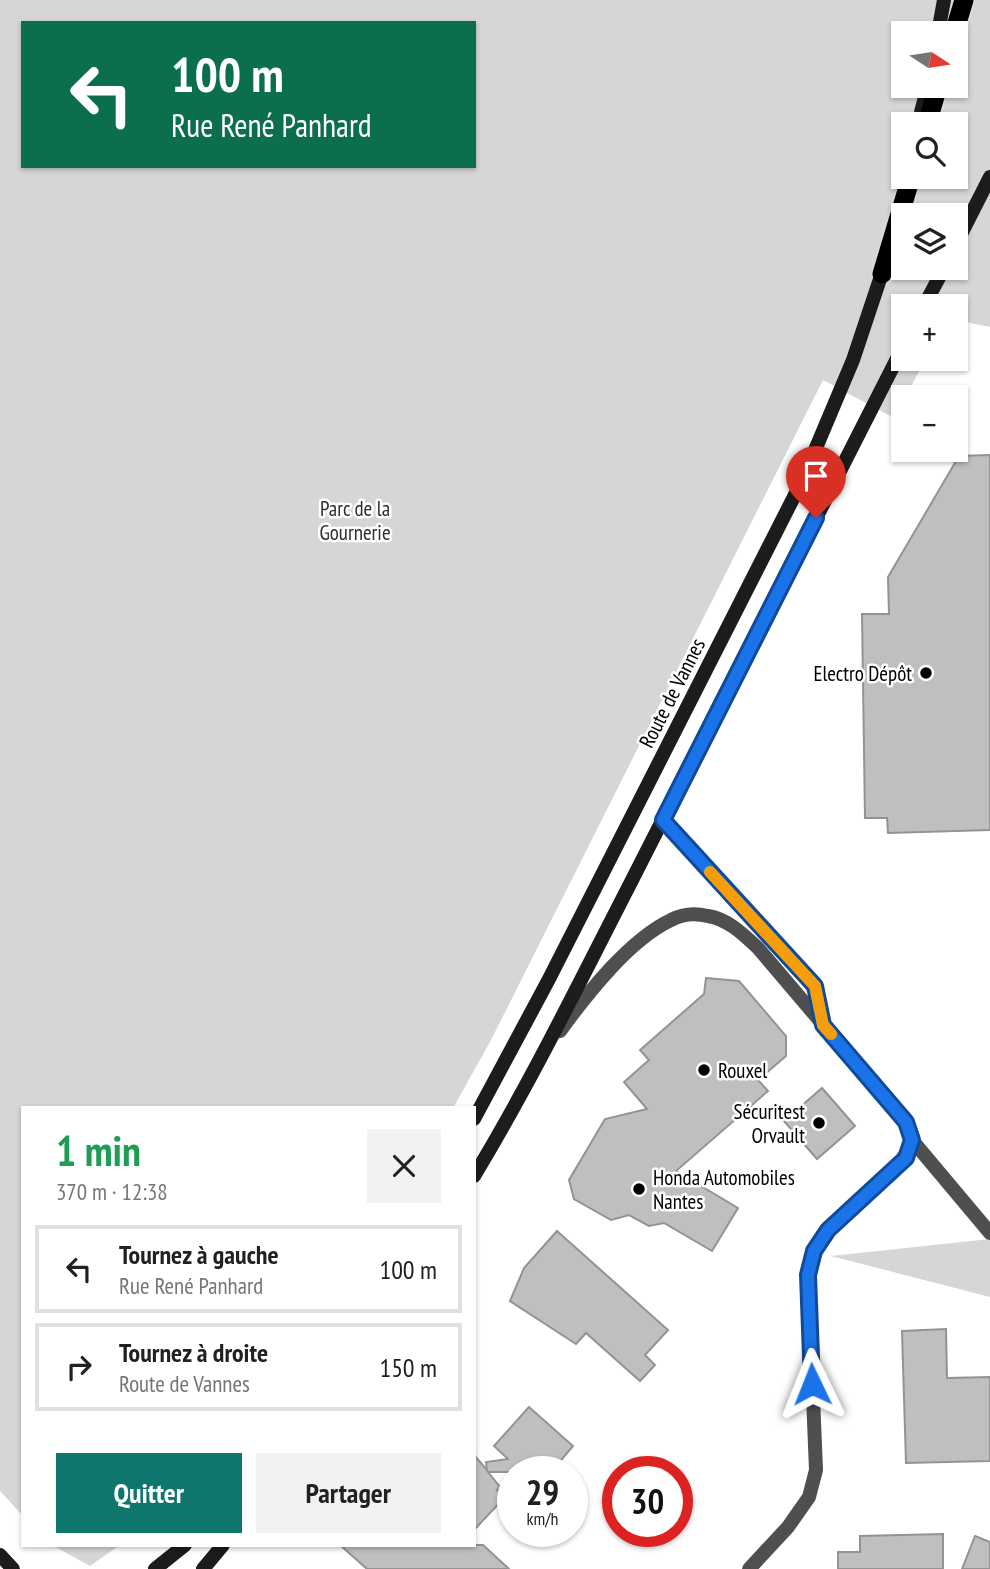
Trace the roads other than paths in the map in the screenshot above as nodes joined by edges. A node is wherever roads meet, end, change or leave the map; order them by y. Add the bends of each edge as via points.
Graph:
1 (944, 0) edge
2 (964, 0) edge
3 (940, 21) edge
4 (958, 21) edge
5 (990, 177) edge
6 (902, 189) edge
7 (907, 189) edge
8 (968, 220) edge
9 (882, 274) junction
10 (891, 371) edge
11 (663, 820) junction
12 (818, 983) junction
13 (802, 1000) junction
14 (823, 1025) junction
15 (542, 1054) junction
16 (476, 1115) edge
17 (912, 1140) junction
18 (476, 1171) edge
19 (990, 1233) edge
20 (182, 1547) edge
21 (221, 1547) edge
22 (0, 1555) edge
23 (13, 1569) edge
24 (155, 1569) edge
25 (203, 1569) edge
26 (749, 1569) edge

1 - 3 main road
2 - 4 highway
5 - 8 main road
6 - 9 main road, Route de Vannes
7 - 9 highway
9 - 16 main road, Route de Vannes via 853,360 802,481
10 - 11 main road
11 - 12 street
11 - 15 main road
12 - 13 street
12 - 14 street
13 - 14 street
13 - 15 street via 735,927 693,914 672,919 630,951 594,986
14 - 17 street via 906,1122
15 - 18 main road
17 - 19 street
17 - 26 street via 906,1158 828,1230 814,1251 808,1275 816,1471 808,1497 788,1527
20 - 24 main road
21 - 25 main road
22 - 23 main road

